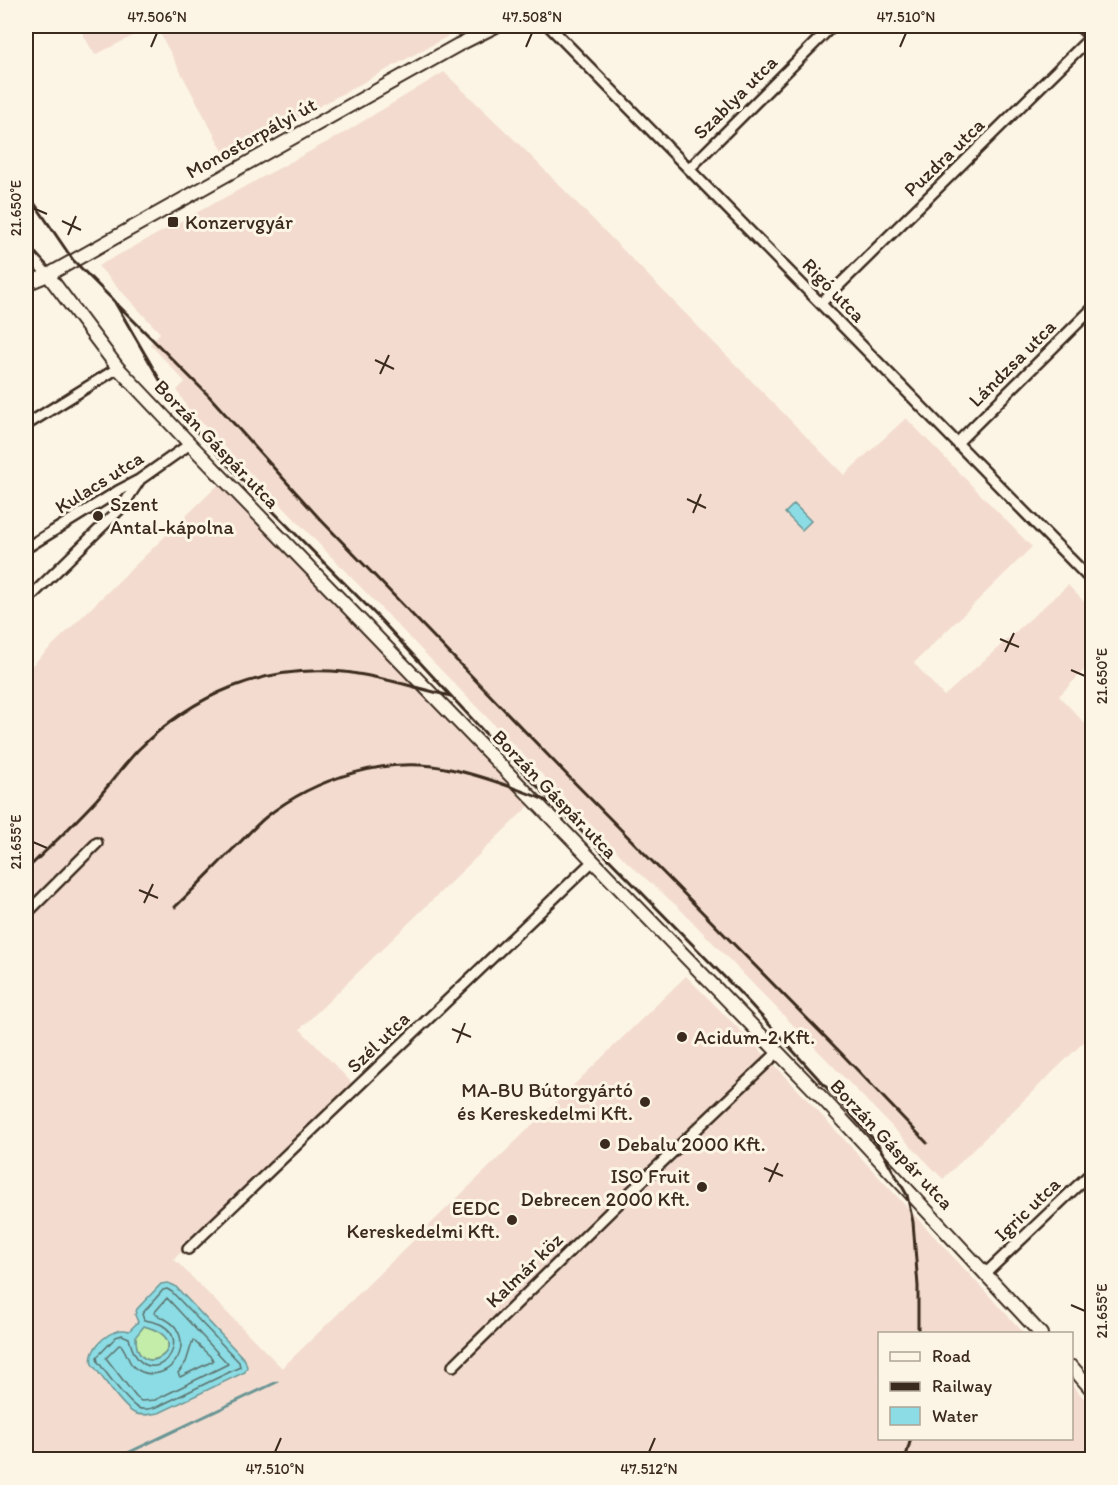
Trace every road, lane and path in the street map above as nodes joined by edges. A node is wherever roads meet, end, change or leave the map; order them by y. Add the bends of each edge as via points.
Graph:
1 (496, 26) edge
2 (549, 26) edge
3 (832, 26) edge
4 (1079, 26) edge
5 (1092, 37) edge
6 (690, 168) junction
7 (26, 251) edge
8 (48, 275) junction
9 (26, 284) edge
10 (820, 303) junction
11 (1092, 309) edge
12 (118, 368) junction
13 (26, 425) edge
14 (957, 443) junction
15 (190, 444) junction
16 (139, 480) junction
17 (26, 548) edge
18 (1092, 564) edge
19 (1084, 572) junction
20 (1092, 581) edge
21 (26, 601) edge
22 (97, 843) dead end
23 (593, 861) junction
24 (26, 914) edge
25 (778, 1052) junction
26 (1092, 1172) edge
27 (188, 1249) dead end
28 (986, 1273) junction
29 (1039, 1332) edge
30 (453, 1366) dead end
31 (1073, 1369) edge
32 (1092, 1390) edge

1 - 8 street, Monostorpályi út
2 - 6 street, Rigó utca
3 - 6 street, Szablya utca
4 - 5 street
5 - 10 street, Puzdra utca
6 - 10 street, Rigó utca
7 - 8 street
8 - 9 street, Monostorpályi út
8 - 12 street, Borzán Gáspár utca
10 - 14 street, Rigó utca
11 - 14 street, Lándzsa utca
12 - 13 street
12 - 15 street, Borzán Gáspár utca
14 - 19 street, Rigó utca
15 - 16 street, Kulacs utca
15 - 23 street, Borzán Gáspár utca
16 - 17 street, Kulacs utca
16 - 21 street via 122,507
18 - 19 street
19 - 20 street, Rigó utca
22 - 24 street
23 - 25 street, Borzán Gáspár utca
23 - 27 street, Szél utca
25 - 28 street, Borzán Gáspár utca
25 - 30 street, Kalmár köz
26 - 28 street, Igric utca
28 - 29 street, Borzán Gáspár utca
31 - 32 street

